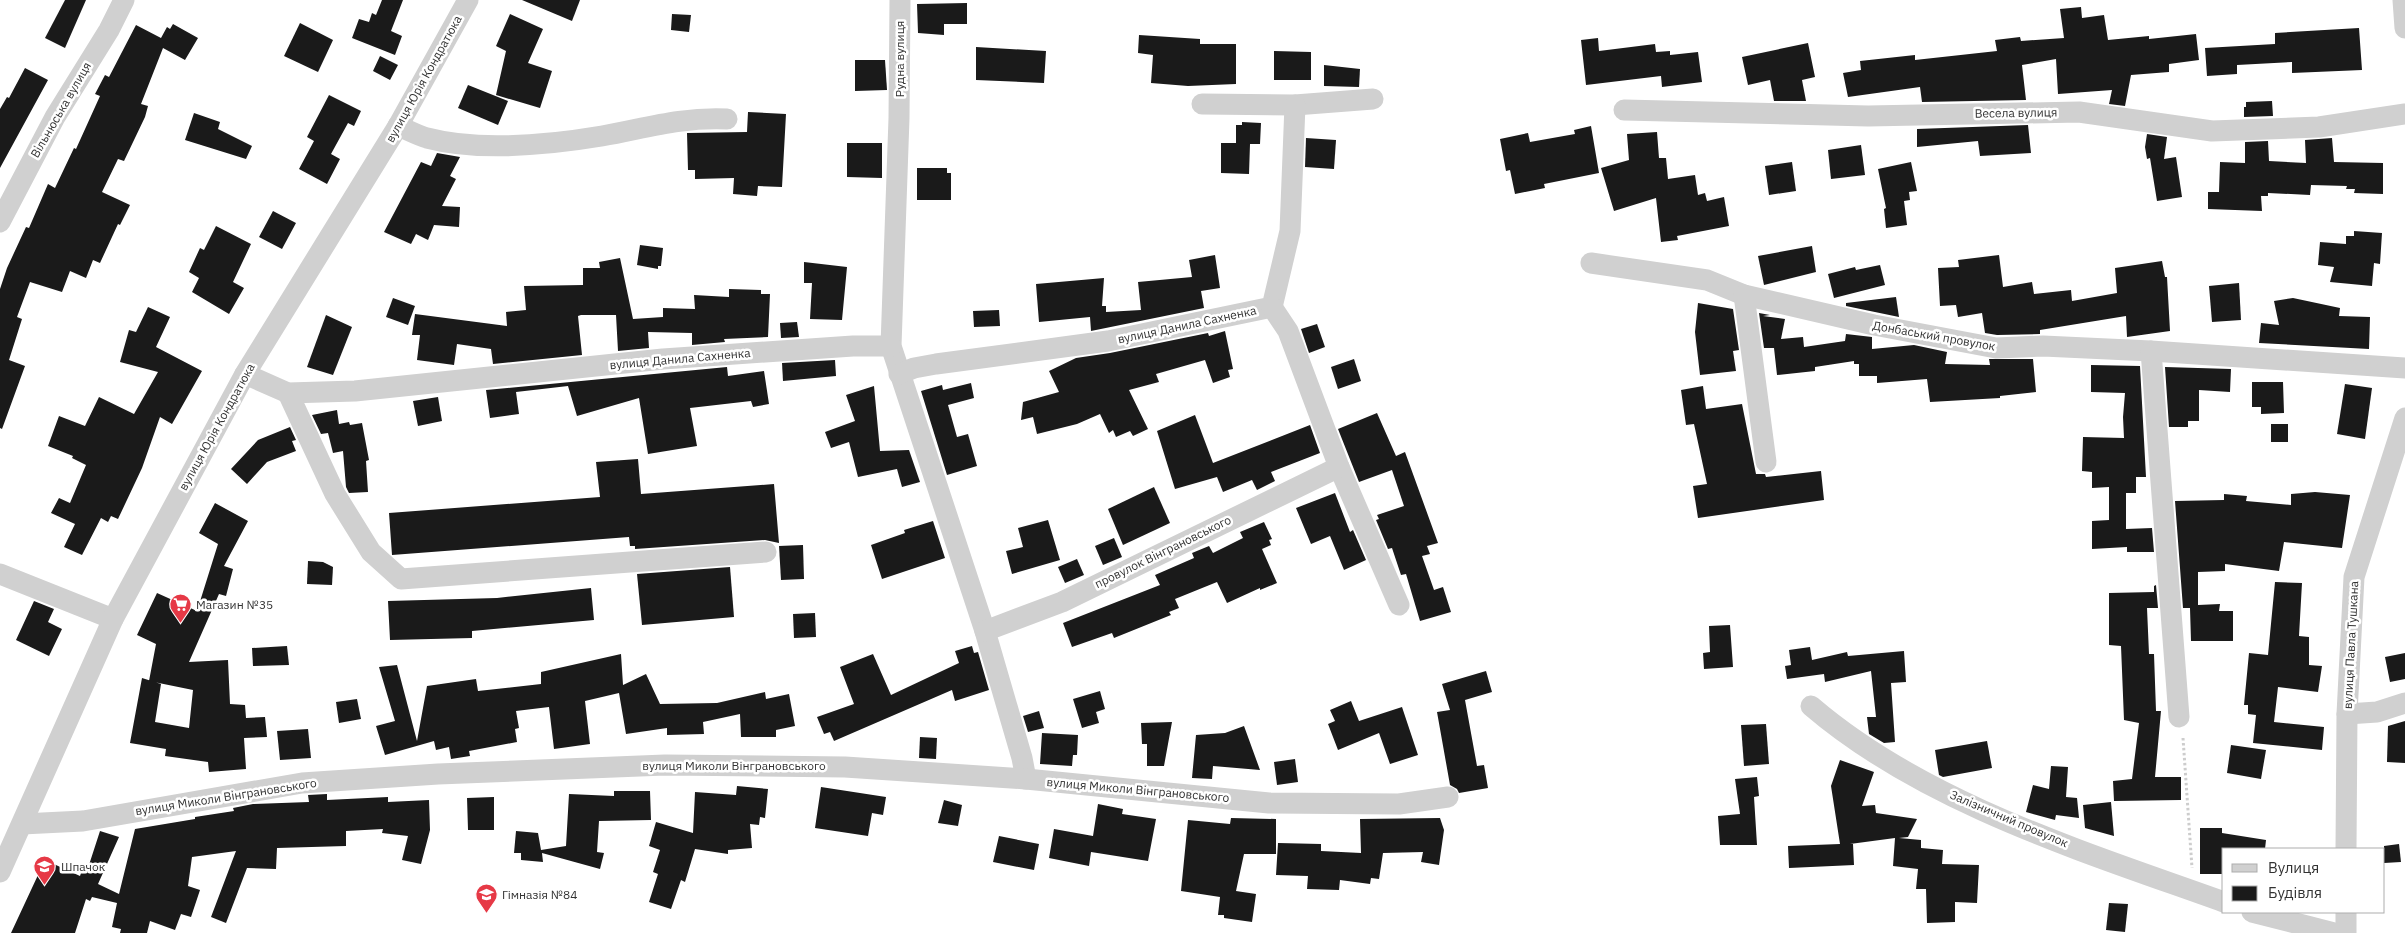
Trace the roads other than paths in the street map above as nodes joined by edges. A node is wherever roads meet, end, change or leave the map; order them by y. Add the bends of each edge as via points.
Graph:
1 (124, 0) edge
2 (468, 0) edge
3 (900, 0) edge
4 (2403, 0) edge
5 (2405, 28) edge
6 (1373, 99) dead end
7 (1202, 104) dead end
8 (1295, 105) junction
9 (1624, 110) dead end
10 (2405, 114) edge
11 (727, 119) dead end
12 (398, 126) junction
13 (0, 222) edge
14 (1591, 263) dead end
15 (1744, 295) junction
16 (1272, 308) junction
17 (891, 346) junction
18 (2151, 351) junction
19 (2405, 368) edge
20 (245, 374) junction
21 (899, 374) junction
22 (288, 393) junction
23 (2405, 418) edge
24 (1766, 462) dead end
25 (1339, 466) junction
26 (2397, 466) edge
27 (766, 552) dead end
28 (0, 574) edge
29 (1399, 605) dead end
30 (113, 619) junction
31 (985, 630) junction
32 (2405, 703) edge
33 (1811, 706) dead end
34 (2347, 714) junction
35 (2179, 717) road end
36 (1026, 779) junction
37 (1448, 797) dead end
38 (22, 824) junction
39 (2346, 848) edge
40 (0, 872) edge
41 (2222, 901) edge
42 (2256, 913) edge
43 (2346, 913) edge
44 (2334, 933) edge
45 (2346, 933) edge

1 - 13 street, Вільнюська вулиця via 55,117
2 - 12 street, вулиця Юрія Кондратюка
3 - 17 street, Рудна вулиця
4 - 5 street
6 - 8 street
7 - 8 street
8 - 16 street, вулиця Данила Сахненка via 1290,231
9 - 10 street, Весела вулиця via 1868,116 2079,112 2212,131 2320,127
11 - 12 street via 671,121 602,136 491,146 427,138
12 - 20 street, вулиця Юрія Кондратюка
14 - 15 street, Донбаський провулок via 1707,280
15 - 18 street, Донбаський провулок via 1874,325 1996,348 2043,346
15 - 24 street
16 - 21 street, вулиця Данила Сахненка via 1108,341 936,364
16 - 25 street via 1288,331
17 - 21 street
17 - 22 street, вулиця Данила Сахненка via 662,359 355,391
18 - 19 street, Донбаський провулок
18 - 35 street
20 - 22 street, вулиця Данила Сахненка
20 - 30 street, вулиця Юрія Кондратюка
21 - 31 street
22 - 27 street via 335,494 371,552 401,579
23 - 26 street, вулиця Павла Тушкана
25 - 29 street
25 - 31 street, провулок Вінграновського via 1062,602
26 - 34 street, вулиця Павла Тушкана via 2354,577
28 - 30 street
30 - 38 street, вулиця Юрія Кондратюка
31 - 36 street
32 - 34 street via 2377,712
33 - 41 street, Залізничний провулок via 1836,728 1911,776 2025,828
34 - 39 street, вулиця Павла Тушкана
36 - 37 street, вулиця Миколи Вінграновського via 1269,802 1399,804
36 - 38 street, вулиця Миколи Вінграновського via 825,766 665,765 438,774 302,783 83,821
38 - 40 street, вулиця Юрія Кондратюка
42 - 44 street
43 - 45 street

